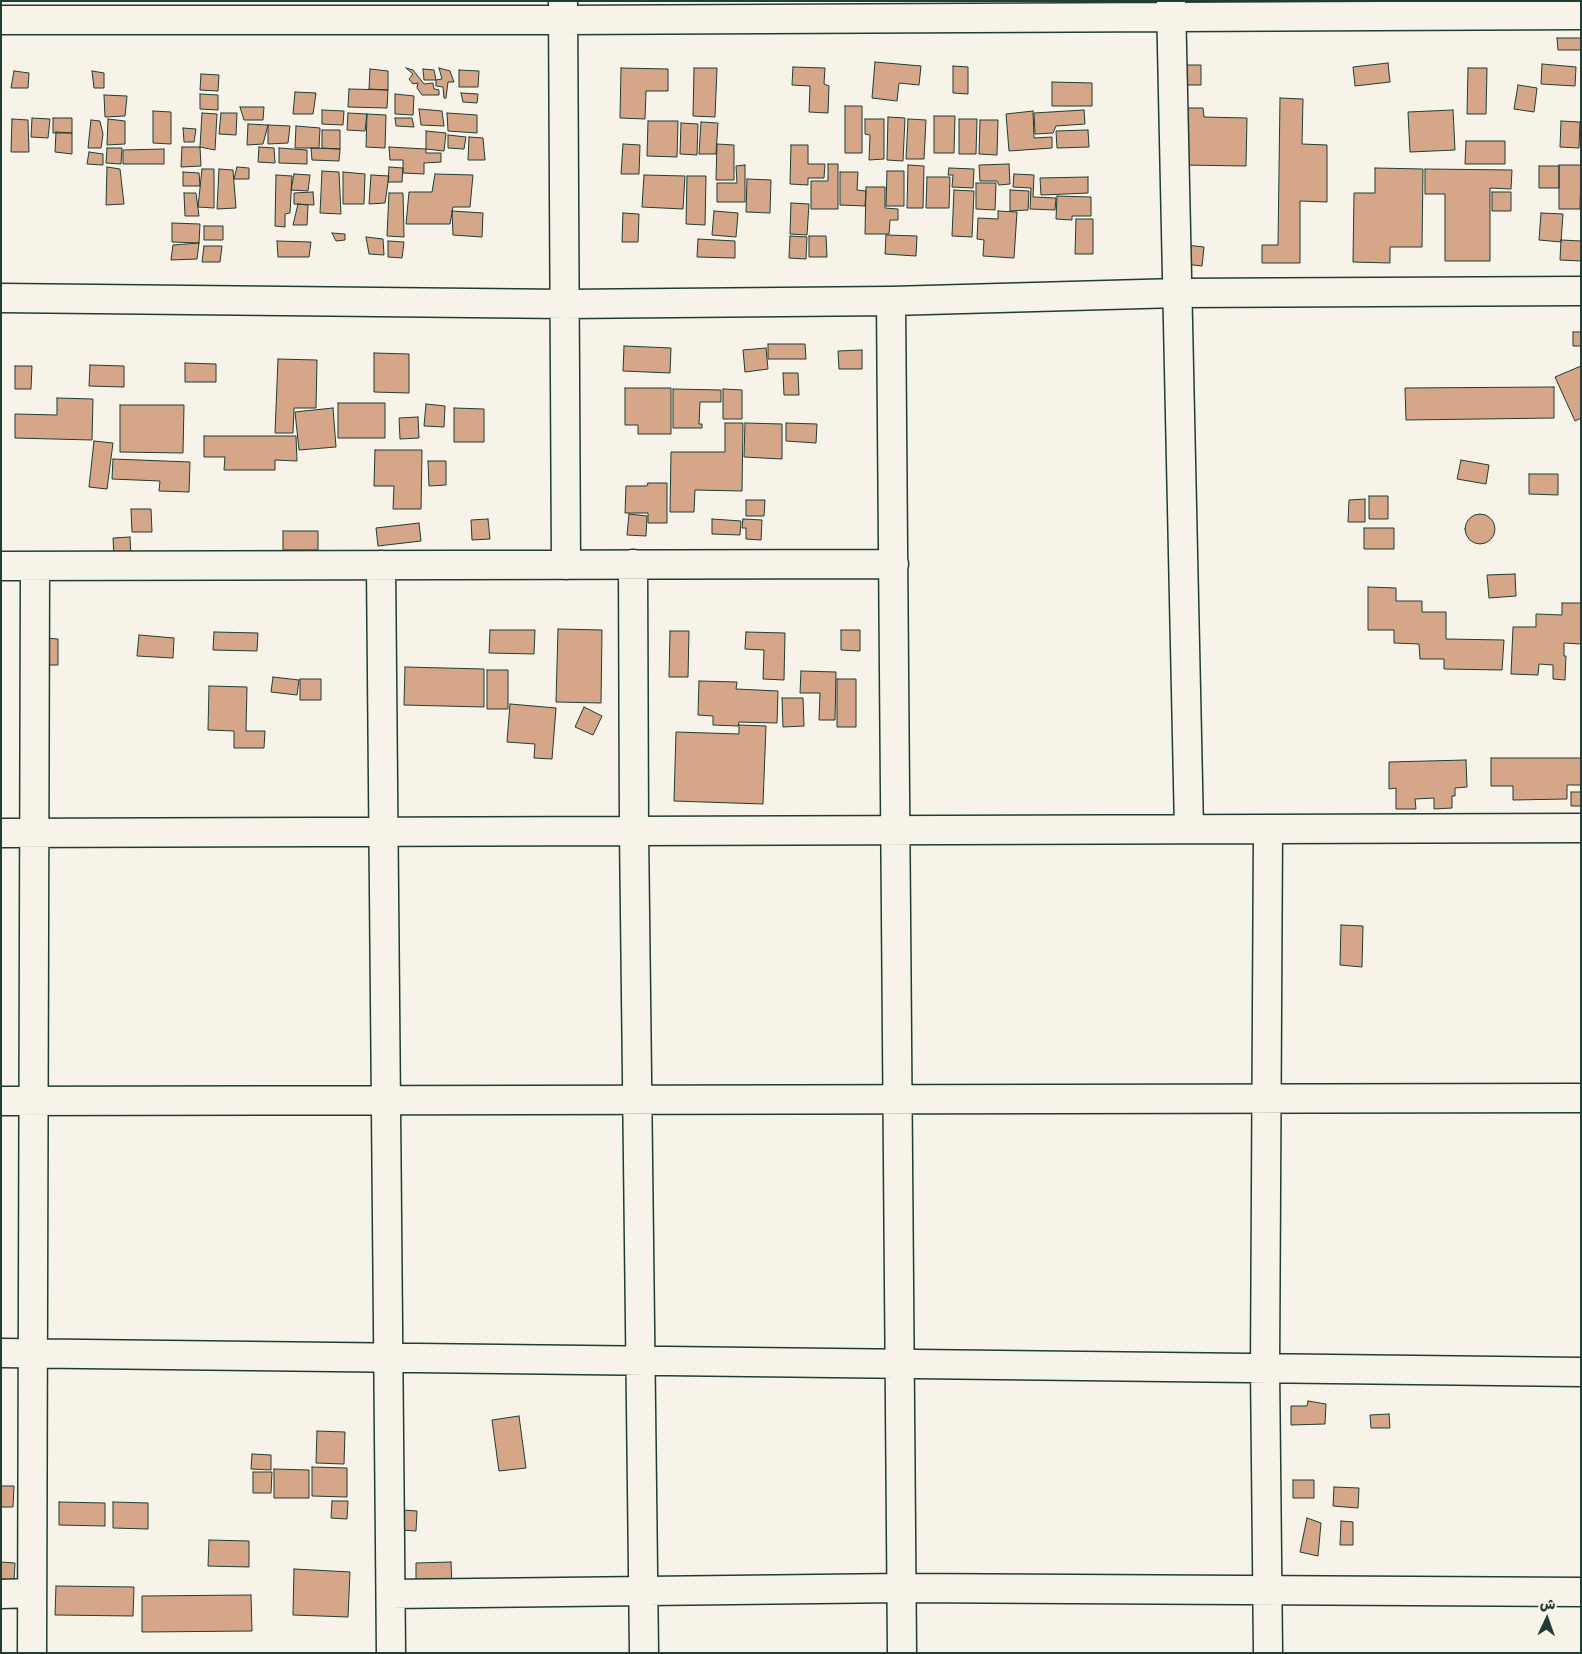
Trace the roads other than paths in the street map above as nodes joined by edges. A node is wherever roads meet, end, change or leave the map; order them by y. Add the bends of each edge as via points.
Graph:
1 (1172, 8) edge
2 (563, 11) edge
3 (1581, 15) edge
4 (1, 20) edge
5 (1581, 290) edge
6 (1178, 293) junction
7 (1, 298) edge
8 (891, 302) junction
9 (564, 304) junction
10 (566, 564) junction
11 (633, 564) junction
12 (894, 564) junction
13 (381, 565) junction
14 (1, 566) edge
15 (35, 566) junction
16 (1581, 828) edge
17 (1268, 829) junction
18 (897, 830) junction
19 (1189, 830) junction
20 (634, 831) junction
21 (383, 832) junction
22 (34, 833) junction
23 (1, 834) edge
24 (1581, 1098) edge
25 (1268, 1099) junction
26 (386, 1100) junction
27 (638, 1100) junction
28 (898, 1100) junction
29 (1, 1101) edge
30 (33, 1101) junction
31 (1, 1353) edge
32 (33, 1353) junction
33 (388, 1358) junction
34 (641, 1360) junction
35 (900, 1364) junction
36 (1265, 1368) junction
37 (1581, 1372) edge
38 (902, 1588) junction
39 (1268, 1589) junction
40 (644, 1591) junction
41 (1581, 1592) edge
42 (1, 1594) edge
43 (32, 1594) junction
44 (391, 1594) junction
45 (32, 1653) edge
46 (391, 1653) edge
47 (644, 1653) edge
48 (902, 1653) edge
49 (1268, 1653) edge

1 - 2 street
1 - 3 street
1 - 6 street
2 - 4 street
2 - 9 street
5 - 6 street
6 - 8 street
6 - 19 street
7 - 9 street
8 - 9 street
8 - 12 street
9 - 10 street
10 - 11 street
10 - 13 street
11 - 12 street
11 - 20 street
12 - 18 street
13 - 15 street
13 - 21 street
14 - 15 street
15 - 22 street
16 - 17 street
17 - 19 street
17 - 25 street
18 - 19 street
18 - 20 street
18 - 28 street
20 - 21 street
20 - 27 street
21 - 22 street
21 - 26 street
22 - 23 street
22 - 30 street
24 - 25 street
25 - 28 street
25 - 36 street
26 - 27 street
26 - 30 street
26 - 33 street
27 - 28 street
27 - 34 street
28 - 35 street
29 - 30 street
30 - 32 street
31 - 32 street
32 - 33 street
32 - 43 street
33 - 34 street
33 - 44 street
34 - 35 street
34 - 40 street
35 - 36 street
35 - 38 street
36 - 37 street
36 - 39 street
38 - 39 street
38 - 40 street
38 - 48 street
39 - 41 street
39 - 49 street
40 - 44 street
40 - 47 street
42 - 43 street
43 - 45 street
44 - 46 street

